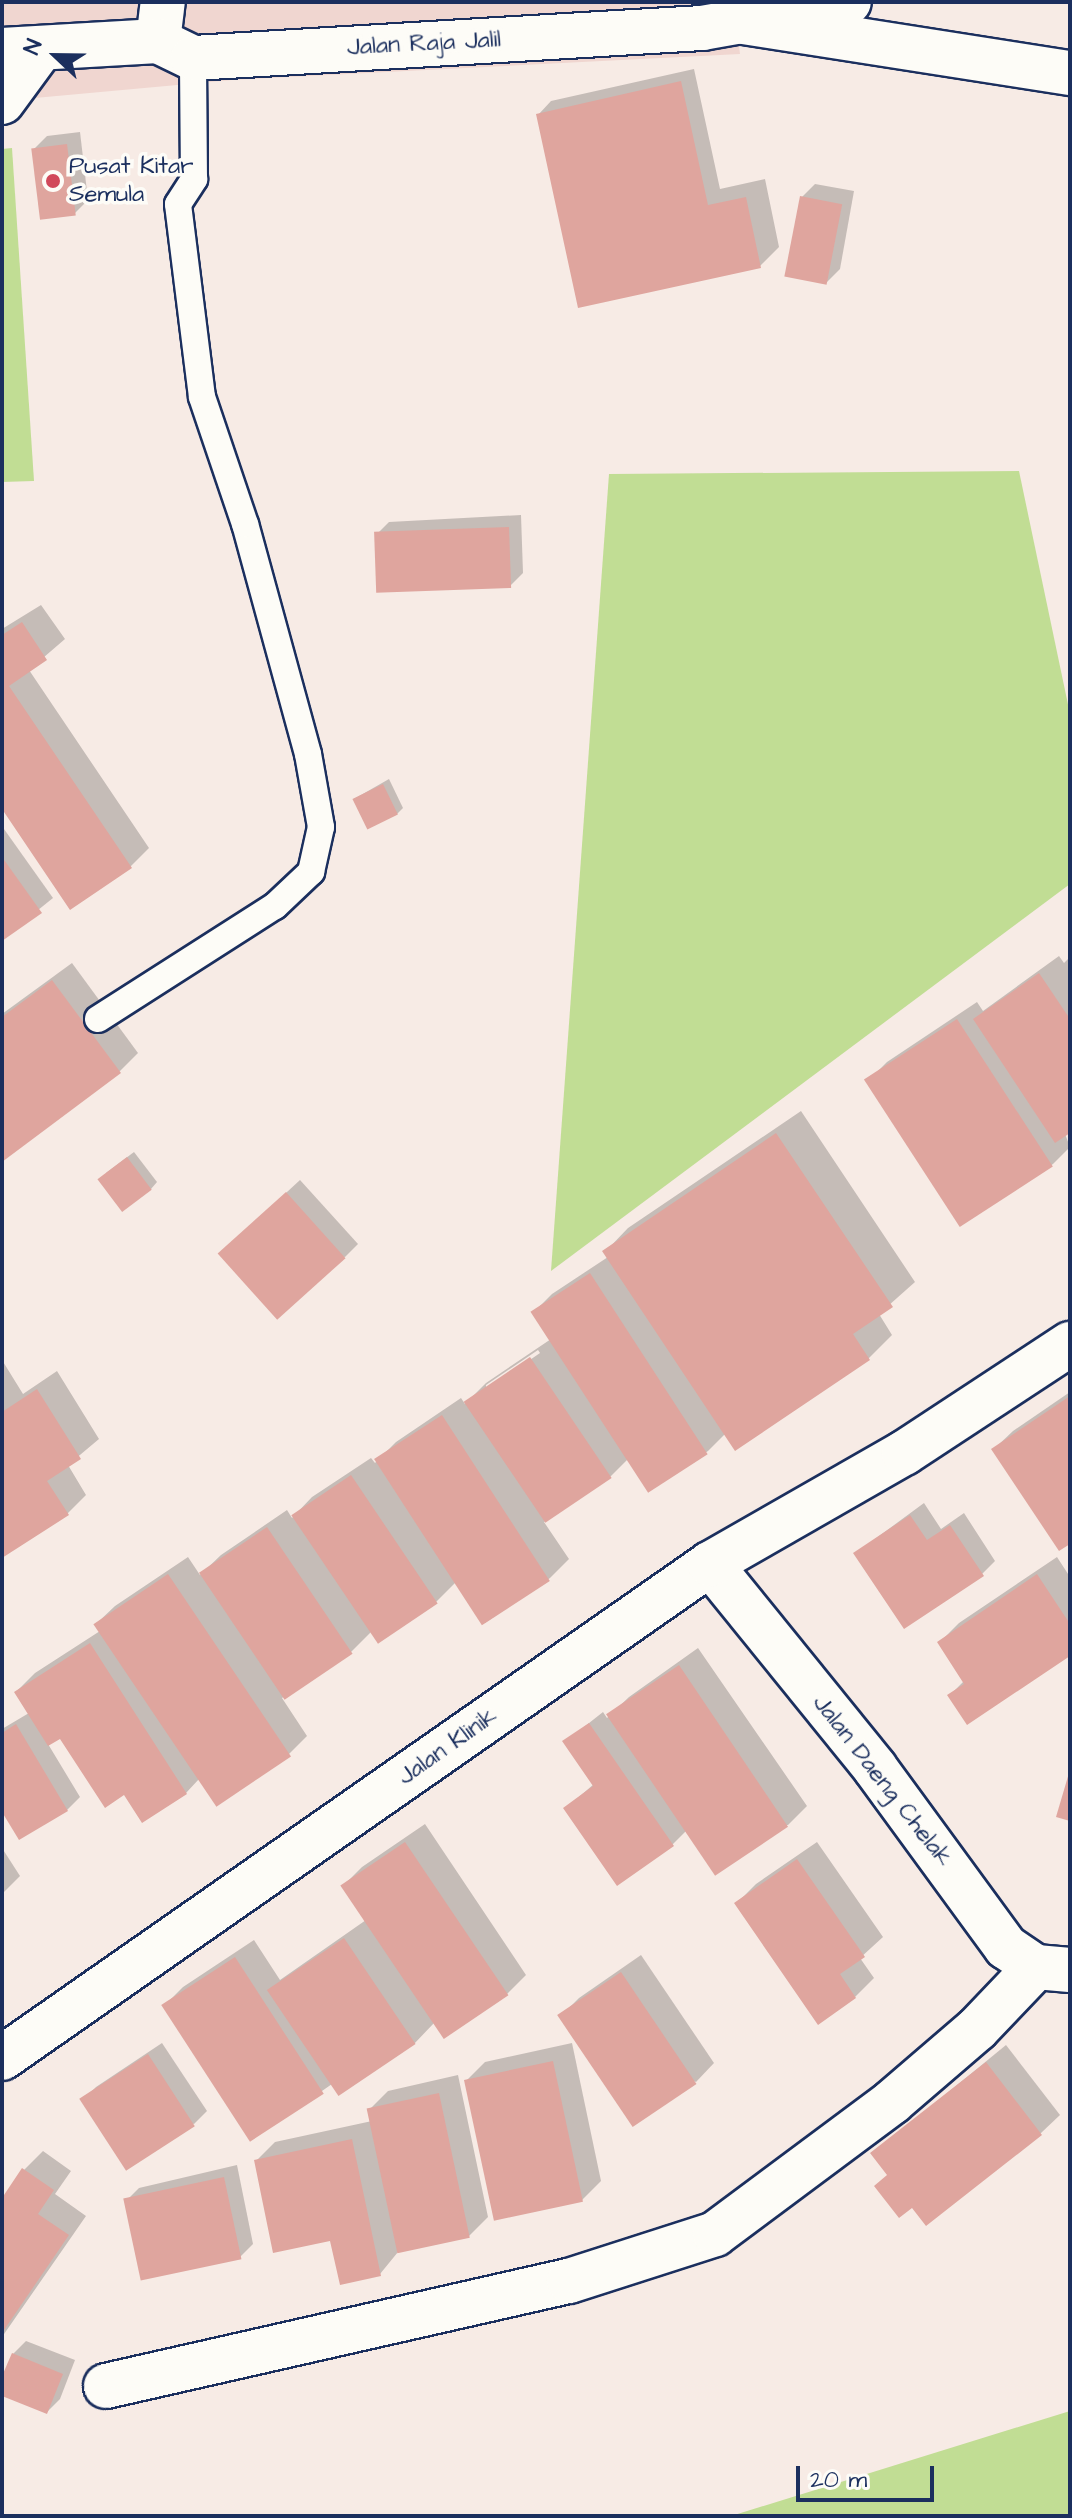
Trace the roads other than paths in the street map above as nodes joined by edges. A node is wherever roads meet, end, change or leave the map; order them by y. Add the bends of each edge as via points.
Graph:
1 (849, 2) edge
2 (737, 21) junction
3 (171, 34) edge
4 (15, 52) edge
5 (1070, 73) edge
6 (2, 102) edge
7 (98, 1019) dead end
8 (1070, 1344) edge
9 (710, 1564) junction
10 (1053, 1968) edge
11 (2, 2058) edge
12 (106, 2386) dead end

1 - 2 main road, Jalan Raja Jalil
2 - 3 main road, Jalan Raja Jalil via 702,28
2 - 5 main road
3 - 4 main road, Jalan Raja Jalil
3 - 7 lane via 194,179 178,204 202,397 249,538 308,754 321,827 311,872 275,906
4 - 6 main road
8 - 9 main road, Jalan Klinik via 904,1453
9 - 10 main road, Jalan Daeng Chelak via 875,1768 1006,1947
9 - 11 main road, Jalan Klinik
10 - 12 main road via 892,2102 715,2234 569,2281

